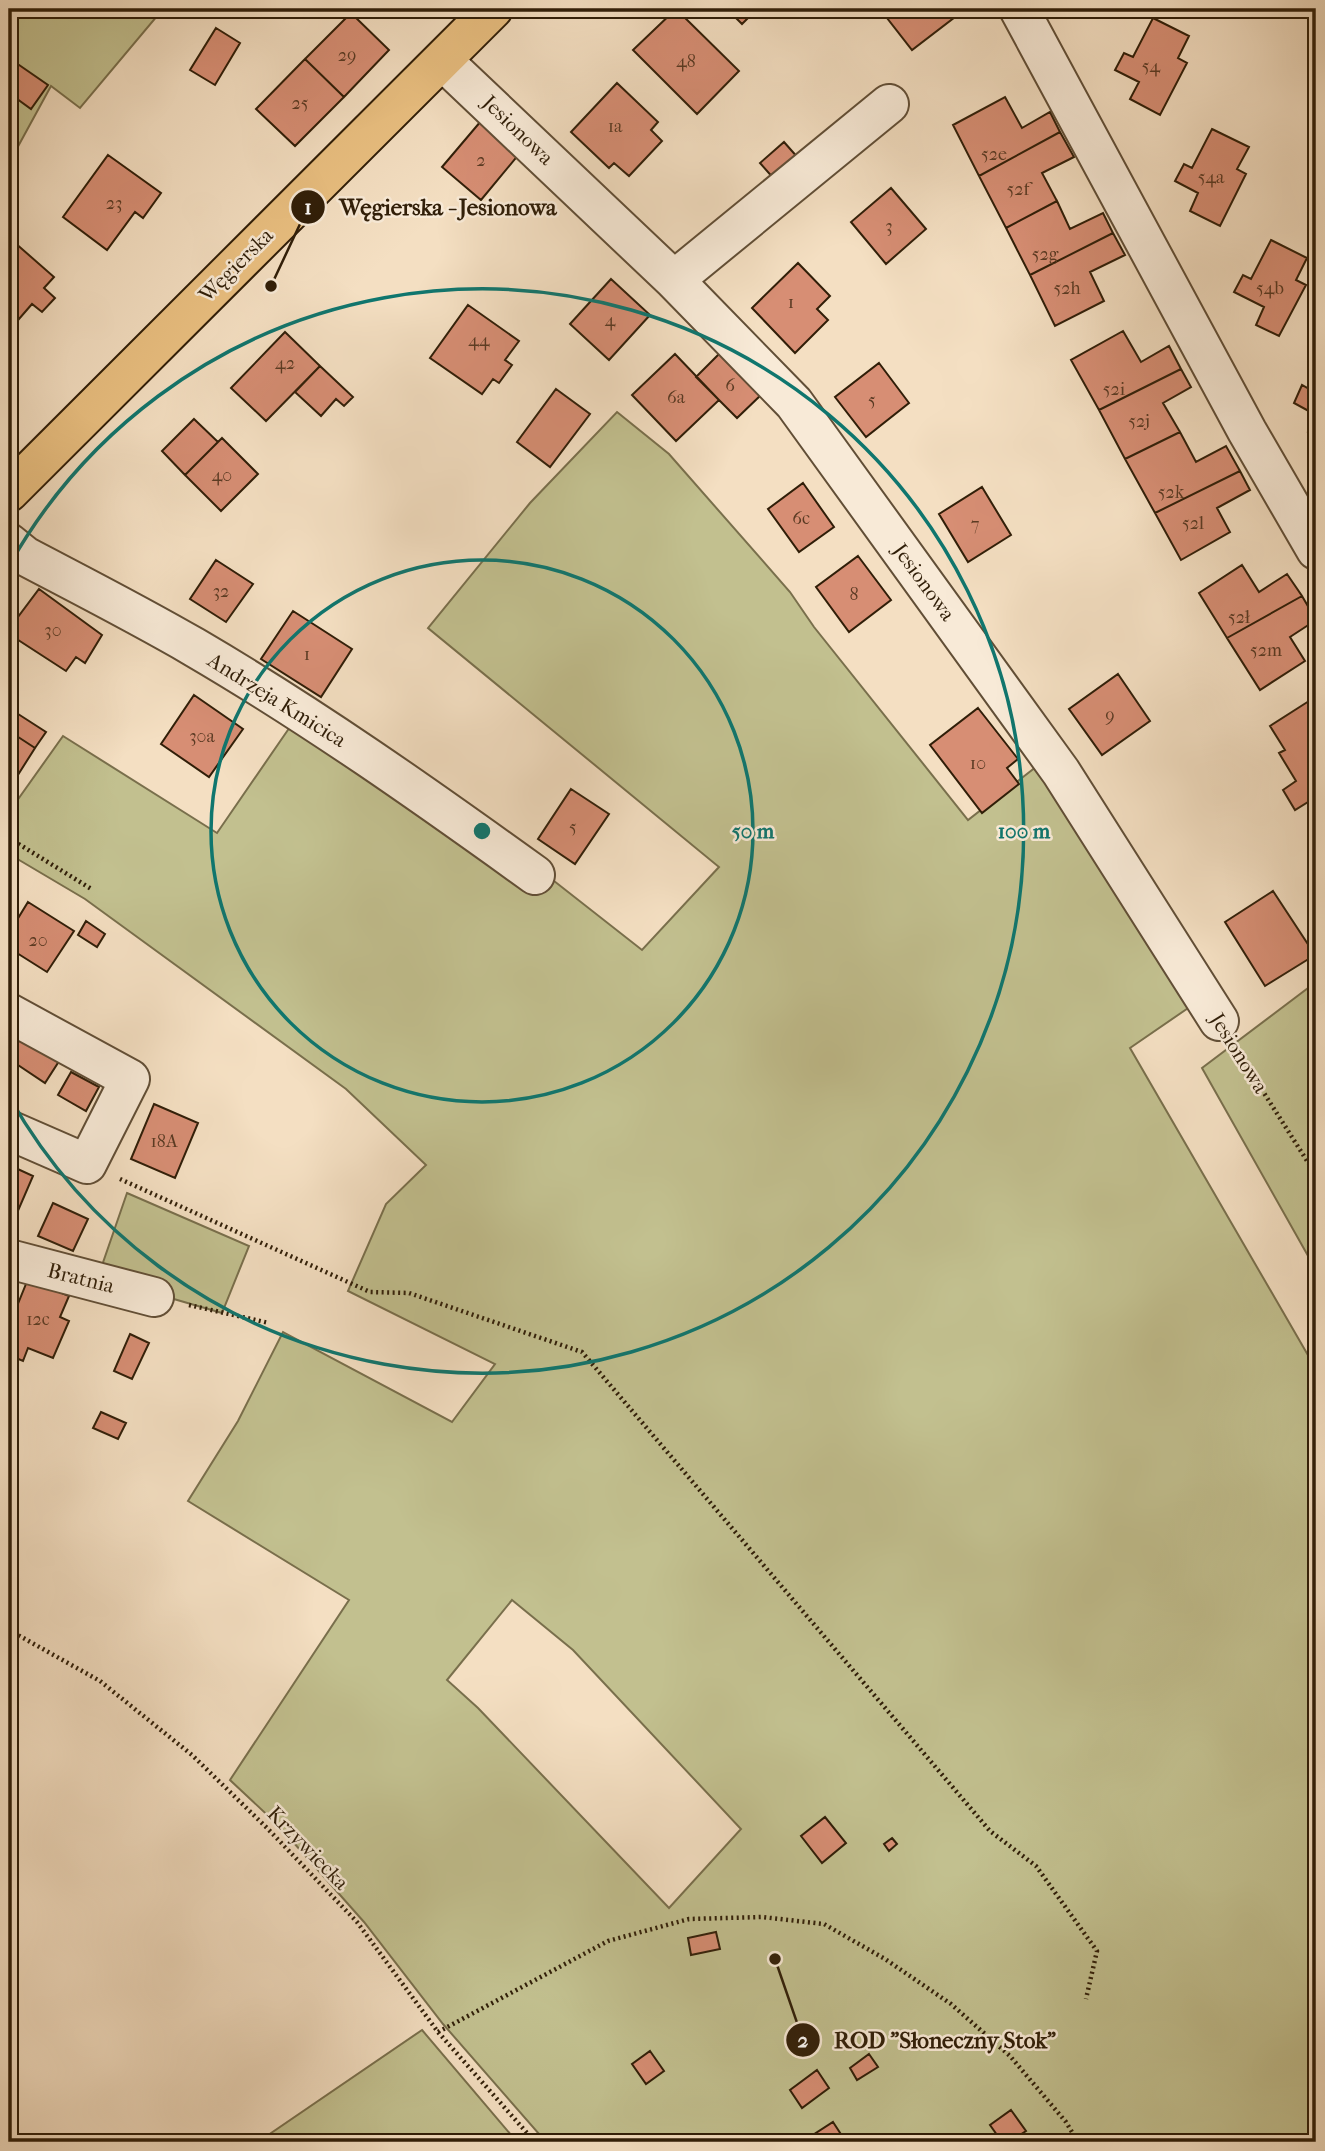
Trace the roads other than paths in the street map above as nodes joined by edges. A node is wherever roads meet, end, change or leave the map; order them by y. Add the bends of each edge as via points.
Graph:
1 (493, 9) edge
2 (1019, 9) edge
3 (443, 61) junction
4 (889, 104) dead end
5 (674, 280) junction
6 (9, 492) edge
7 (9, 543) edge
8 (1316, 550) edge
9 (535, 875) dead end
10 (9, 1013) edge
11 (1219, 1021) road end
12 (9, 1130) edge
13 (9, 1259) edge
14 (154, 1297) road end

1 - 3 main road, Węgierska
2 - 8 street
3 - 5 street, Jesionowa
3 - 6 main road, Węgierska
4 - 5 street
5 - 11 street, Jesionowa via 760,366 810,425 1061,772
7 - 9 street, Andrzeja Kmicica via 194,647 318,724
10 - 12 street via 130,1079 87,1164
13 - 14 street, Bratnia

